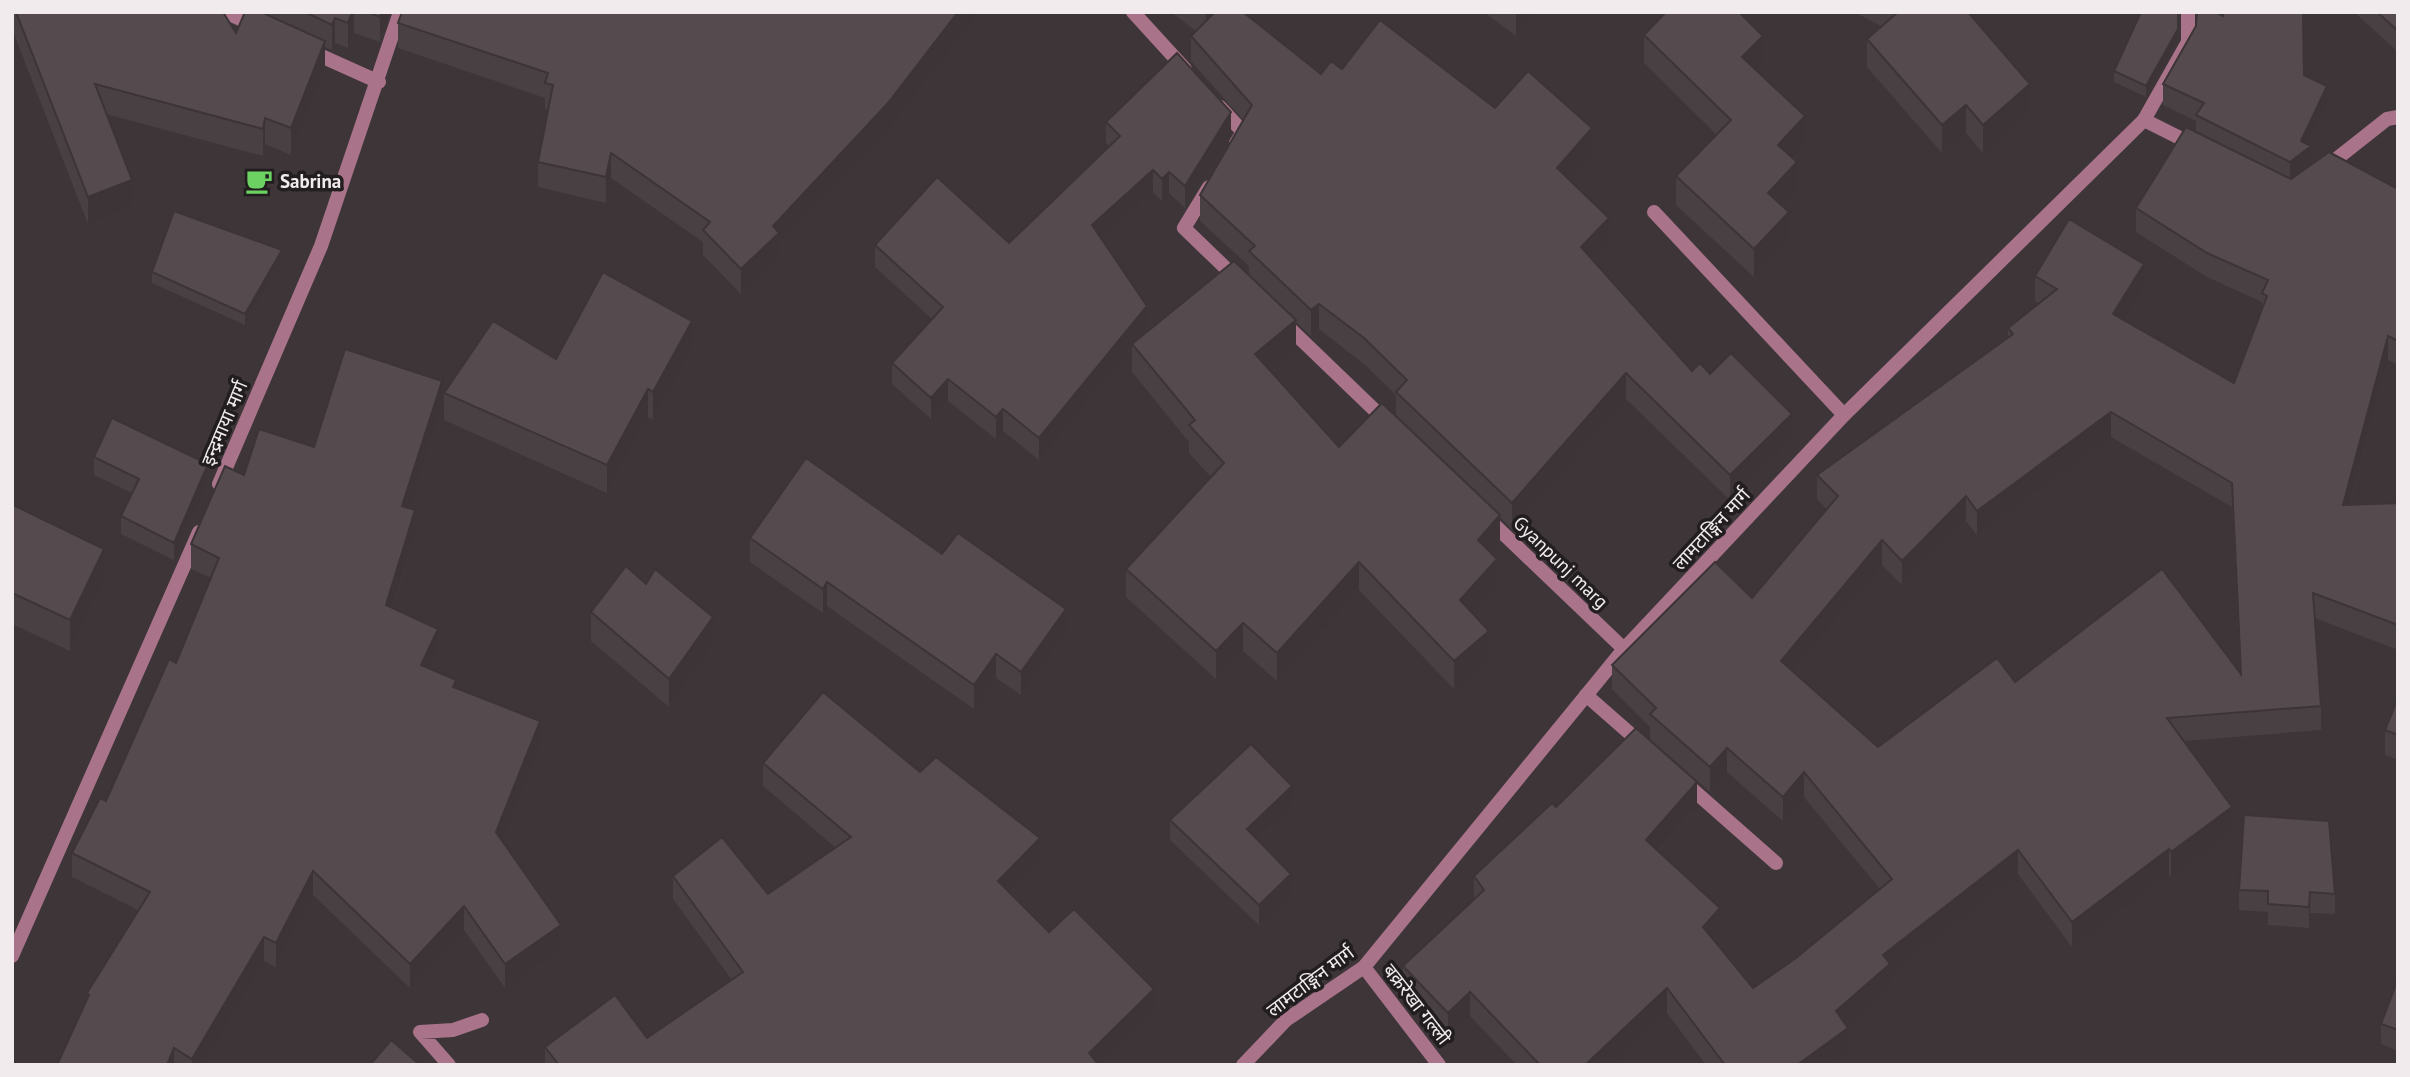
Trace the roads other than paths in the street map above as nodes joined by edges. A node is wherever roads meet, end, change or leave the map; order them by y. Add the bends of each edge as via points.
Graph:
1 (225, 12) edge
2 (400, 12) edge
3 (1133, 12) edge
4 (2188, 12) edge
5 (272, 34) edge
6 (296, 44) edge
7 (379, 82) junction
8 (2398, 117) edge
9 (2144, 120) junction
10 (2205, 151) edge
11 (1230, 153) edge
12 (1217, 175) edge
13 (2312, 177) edge
14 (1654, 212) dead end
15 (1254, 295) edge
16 (1274, 314) edge
17 (1844, 415) junction
18 (1394, 429) edge
19 (214, 495) edge
20 (1474, 505) edge
21 (204, 520) edge
22 (1624, 649) junction
23 (1586, 695) junction
24 (1656, 757) edge
25 (1676, 775) edge
26 (1776, 863) dead end
27 (12, 956) edge
28 (1364, 967) junction
29 (482, 1020) dead end
30 (449, 1065) edge
31 (1243, 1065) edge
32 (1439, 1065) edge

1 - 5 street
2 - 7 street, इन्द्रमाया मार्ग
3 - 11 street via 1243,132
4 - 9 street, लामटाङ्गिन मार्ग via 2188,42
6 - 7 street
7 - 19 street, इन्द्रमाया मार्ग via 321,246
8 - 13 street via 2387,119
9 - 10 street
9 - 17 street, लामटाङ्गिन मार्ग
12 - 15 street via 1184,228
14 - 17 street
16 - 18 street
17 - 22 street, लामटाङ्गिन मार्ग
20 - 22 street, Gyanpunj marg
21 - 27 street
22 - 23 street, लामटाङ्गिन मार्ग
23 - 24 street
23 - 28 street, लामटाङ्गिन मार्ग
25 - 26 street
28 - 31 street, लामटाङ्गिन मार्ग via 1286,1020
28 - 32 street, बक्ररेखा गल्ली
29 - 30 street via 453,1030 420,1032

